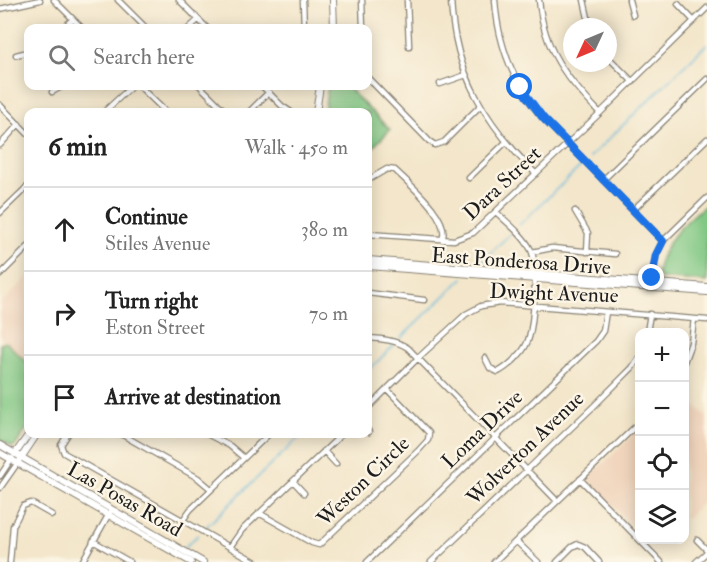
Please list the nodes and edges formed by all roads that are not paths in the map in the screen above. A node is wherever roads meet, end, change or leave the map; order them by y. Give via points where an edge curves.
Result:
1 (40, 0) edge
2 (54, 0) edge
3 (118, 0) edge
4 (179, 0) edge
5 (303, 0) edge
6 (333, 0) edge
7 (362, 0) edge
8 (407, 0) edge
9 (451, 0) edge
10 (495, 0) edge
11 (539, 0) edge
12 (584, 0) edge
13 (629, 0) edge
14 (678, 4) dead end
15 (707, 8) edge
16 (0, 9) edge
17 (633, 15) dead end
18 (588, 18) edge
19 (73, 19) junction
20 (198, 20) junction
21 (694, 21) junction
22 (67, 24) edge
23 (78, 24) edge
24 (142, 24) edge
25 (194, 24) edge
26 (202, 24) edge
27 (304, 24) edge
28 (334, 24) edge
29 (363, 24) edge
30 (409, 46) dead end
31 (24, 53) edge
32 (16, 56) dead end
33 (617, 66) edge
34 (466, 75) junction
35 (707, 79) edge
36 (372, 82) edge
37 (633, 82) junction
38 (440, 84) dead end
39 (56, 90) edge
40 (128, 90) edge
41 (143, 90) edge
42 (204, 90) edge
43 (267, 90) edge
44 (319, 90) edge
45 (52, 92) dead end
46 (269, 92) junction
47 (0, 105) edge
48 (480, 106) junction
49 (108, 108) edge
50 (162, 108) edge
51 (222, 108) edge
52 (253, 108) edge
53 (287, 108) edge
54 (317, 108) edge
55 (600, 113) junction
56 (19, 124) junction
57 (24, 130) edge
58 (707, 138) edge
59 (506, 142) junction
60 (568, 144) junction
61 (0, 146) edge
62 (536, 174) junction
63 (372, 178) edge
64 (469, 178) dead end
65 (603, 180) junction
66 (24, 190) edge
67 (707, 198) edge
68 (633, 210) junction
69 (575, 211) dead end
70 (0, 212) edge
71 (496, 212) junction
72 (372, 234) edge
73 (442, 240) junction
74 (663, 241) junction
75 (24, 251) edge
76 (532, 252) junction
77 (587, 252) junction
78 (615, 254) dead end
79 (372, 261) edge
80 (372, 266) edge
81 (0, 275) edge
82 (535, 276) junction
83 (651, 285) junction
84 (707, 287) edge
85 (707, 292) edge
86 (372, 293) edge
87 (424, 300) dead end
88 (533, 306) junction
89 (606, 312) junction
90 (650, 314) junction
91 (694, 319) junction
92 (707, 320) edge
93 (648, 328) edge
94 (372, 339) edge
95 (689, 348) edge
96 (418, 358) junction
97 (485, 358) dead end
98 (635, 362) edge
99 (387, 389) junction
100 (372, 404) edge
101 (635, 426) edge
102 (27, 438) edge
103 (34, 438) edge
104 (65, 438) edge
105 (128, 438) edge
106 (214, 438) edge
107 (265, 438) edge
108 (338, 438) edge
109 (496, 438) junction
110 (0, 446) edge
111 (324, 451) junction
112 (0, 453) edge
113 (16, 458) junction
114 (244, 459) junction
115 (336, 464) dead end
116 (526, 470) junction
117 (0, 476) edge
118 (580, 479) junction
119 (293, 481) junction
120 (0, 488) edge
121 (211, 489) junction
122 (304, 493) dead end
123 (557, 501) junction
124 (110, 513) junction
125 (259, 513) junction
126 (52, 515) dead end
127 (183, 520) junction
128 (697, 540) dead end
129 (93, 541) junction
130 (516, 541) junction
131 (230, 547) junction
132 (707, 551) edge
133 (10, 562) edge
134 (82, 562) edge
135 (130, 562) edge
136 (191, 562) edge
137 (204, 562) edge
138 (256, 562) edge
139 (367, 562) edge
140 (431, 562) edge
141 (494, 562) edge
142 (538, 562) edge
143 (557, 562) edge
144 (599, 562) edge
145 (661, 562) edge
146 (696, 562) edge

1 - 16 street
2 - 19 street
3 - 24 street
4 - 20 street
5 - 27 street
6 - 28 main road
7 - 29 street
8 - 30 street
9 - 34 street via 455,37
10 - 60 street via 501,39 514,76 534,108
11 - 55 street via 543,27 556,60
12 - 18 street
13 - 17 street
14 - 21 street
15 - 21 street, Dara Street
19 - 22 street
19 - 23 street
20 - 25 street
20 - 26 street
21 - 37 street, Dara Street
31 - 32 street
33 - 37 street
34 - 38 street
34 - 48 street
35 - 65 street
36 - 48 street via 429,141 438,145
37 - 55 street, Dara Street
39 - 45 street
40 - 49 street
41 - 50 street
42 - 51 street
43 - 46 street
44 - 54 main road
46 - 52 street
46 - 53 street
47 - 56 street
48 - 59 street
55 - 60 street, Dara Street
56 - 57 street
56 - 61 street
58 - 68 street
59 - 62 street
59 - 64 street
60 - 62 street, Dara Street
60 - 65 street
62 - 71 street, Dara Street
63 - 73 street via 387,169 395,170 438,216
65 - 68 street
66 - 70 street
67 - 74 street
68 - 74 street
69 - 77 street via 588,233
71 - 73 street, Dara Street via 473,233
71 - 76 street
72 - 73 street, Dara Street
74 - 83 street via 656,255
75 - 81 street
76 - 77 street via 552,248
76 - 82 street
77 - 78 street
79 - 82 main road, East Ponderosa Drive
80 - 82 main road, East Ponderosa Drive
82 - 83 main road, East Ponderosa Drive
82 - 88 street
83 - 84 main road, East Ponderosa Drive
83 - 85 main road, East Ponderosa Drive
86 - 87 street
88 - 89 street, Dwight Avenue
88 - 96 street, Dwight Avenue via 493,303 475,308
88 - 97 street via 529,339 523,351 498,372 490,368
89 - 90 street, Dwight Avenue
89 - 109 street, Loma Drive via 603,331 596,341
90 - 91 street, Dwight Avenue
90 - 93 street
91 - 92 street, Dwight Avenue
91 - 95 street
94 - 96 street via 401,344
96 - 99 street, Dwight Avenue
96 - 109 street
98 - 116 street, Wolverton Avenue
99 - 100 street, Dwight Avenue
99 - 125 street, Weston Circle via 429,434 418,451 319,545
101 - 118 street
102 - 113 main road
103 - 113 main road
104 - 127 street via 64,453
105 - 121 street
106 - 114 street
107 - 114 street
108 - 111 street
109 - 116 street
109 - 139 street, Loma Drive
110 - 113 main road, Las Posas Road
111 - 115 street
111 - 119 street
112 - 113 main road, Las Posas Road
113 - 117 street
113 - 120 street
113 - 124 main road, Las Posas Road
114 - 121 street
116 - 123 street
116 - 140 street, Wolverton Avenue
118 - 123 street
118 - 145 street
119 - 122 street
119 - 125 street
121 - 127 street
123 - 130 street
124 - 129 street
124 - 136 main road, Las Posas Road
124 - 137 main road, Las Posas Road
125 - 131 street
126 - 133 street via 31,503 23,506 13,526
127 - 131 street
128 - 132 street
129 - 134 street
129 - 135 street
130 - 141 street
130 - 142 street
131 - 138 street
132 - 146 street
143 - 144 street via 580,544

